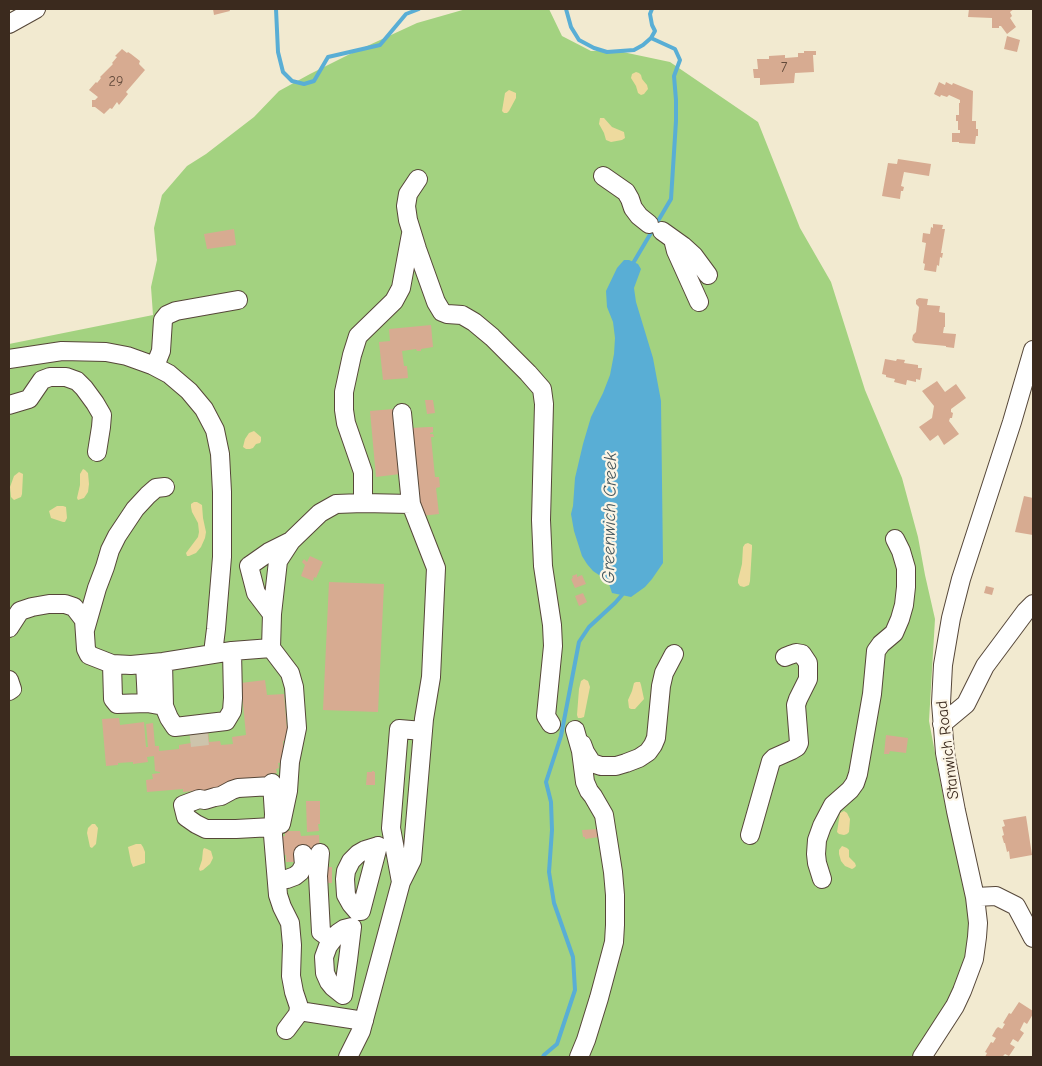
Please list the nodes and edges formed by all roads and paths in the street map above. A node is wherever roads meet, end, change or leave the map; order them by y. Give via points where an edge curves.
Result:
1 (36, 9) edge
2 (9, 24) edge
3 (603, 176) dead end
4 (418, 179) dead end
5 (412, 231) junction
6 (661, 231) junction
7 (708, 276) dead end
8 (238, 300) dead end
9 (699, 302) dead end
10 (1033, 350) edge
11 (9, 360) edge
12 (155, 366) junction
13 (9, 405) edge
14 (402, 413) dead end
15 (97, 452) dead end
16 (164, 487) dead end
17 (363, 503) junction
18 (411, 504) junction
19 (895, 538) dead end
20 (291, 541) junction
21 (222, 557) junction
22 (249, 566) junction
23 (94, 600) junction
24 (1033, 604) edge
25 (74, 606) junction
26 (14, 614) edge
27 (272, 614) junction
28 (9, 628) edge
29 (85, 630) junction
30 (271, 648) junction
31 (232, 650) junction
32 (212, 653) junction
33 (674, 654) dead end
34 (785, 658) dead end
35 (163, 662) junction
36 (112, 664) junction
37 (145, 664) junction
38 (9, 680) edge
39 (9, 691) edge
40 (156, 704) junction
41 (226, 721) junction
42 (551, 724) dead end
43 (942, 724) junction
44 (175, 727) junction
45 (423, 731) junction
46 (208, 736) tunnel mouth
47 (190, 738) tunnel mouth
48 (274, 835) junction
49 (750, 836) dead end
50 (822, 879) dead end
51 (278, 881) junction
52 (401, 882) junction
53 (975, 897) junction
54 (1033, 938) edge
55 (333, 957) dead end
56 (299, 1011) junction
57 (364, 1021) junction
58 (286, 1030) dead end
59 (348, 1057) edge
60 (579, 1057) edge
61 (922, 1057) edge

1 - 2 street
3 - 6 street via 626,192 639,216
4 - 5 street via 408,194 406,206
5 - 17 street via 401,288 394,301 358,336 344,392 346,423 363,472
5 - 42 street via 431,290 442,312 462,315 474,322 542,389 541,520 553,646 546,716
6 - 7 street via 694,256
6 - 9 street via 676,251
8 - 12 street via 167,315 163,320 161,351
10 - 43 street, Stanwich Road via 955,601 943,665
11 - 12 street via 62,351 106,352
12 - 21 street via 189,390 215,430 221,464
13 - 15 street via 28,399 42,380 50,377 77,381 102,415
14 - 18 street
16 - 23 street via 156,488 148,495 117,536
17 - 18 street
17 - 20 street via 336,504 320,513
18 - 45 street via 436,568 431,677
19 - 50 street via 906,568 904,605 894,633 876,652 872,694 855,783 833,805 817,840 817,863
20 - 22 street
20 - 27 street via 278,561
21 - 22 street
21 - 32 street
22 - 27 street via 256,593
23 - 25 street via 88,606
23 - 29 street
24 - 43 street via 985,666 966,704
25 - 26 street via 49,604
25 - 29 street via 84,620
26 - 28 street
27 - 30 street
29 - 36 street via 89,655
30 - 31 street
30 - 48 street via 290,673 297,728 276,840
31 - 32 street
31 - 41 street via 232,711
32 - 35 street
33 - 60 street via 664,673 656,738 648,752 616,766 592,763 575,730 585,782 605,822 613,872 615,915 609,965
34 - 49 street via 790,654 802,654 808,663 808,679 796,705 799,743 770,761
35 - 37 street
35 - 40 street
36 - 37 street
36 - 40 street via 113,699 117,704
37 - 40 street
38 - 39 street via 12,688
40 - 44 street
41 - 44 street
41 - 46 street
43 - 53 street, Stanwich Road via 948,774
44 - 47 street
45 - 52 street via 412,860
45 - 52 street via 399,729 391,828
48 - 48 street via 202,828 186,817 183,805 222,796 238,788 272,784
48 - 51 street
51 - 55 street via 300,872 311,854 318,876 321,932
51 - 56 street via 279,901 290,923 292,976
52 - 57 street
53 - 54 street via 996,896 1016,906
53 - 61 street, Stanwich Road via 978,937 971,969 955,1006
56 - 57 street
56 - 58 street
57 - 59 street

